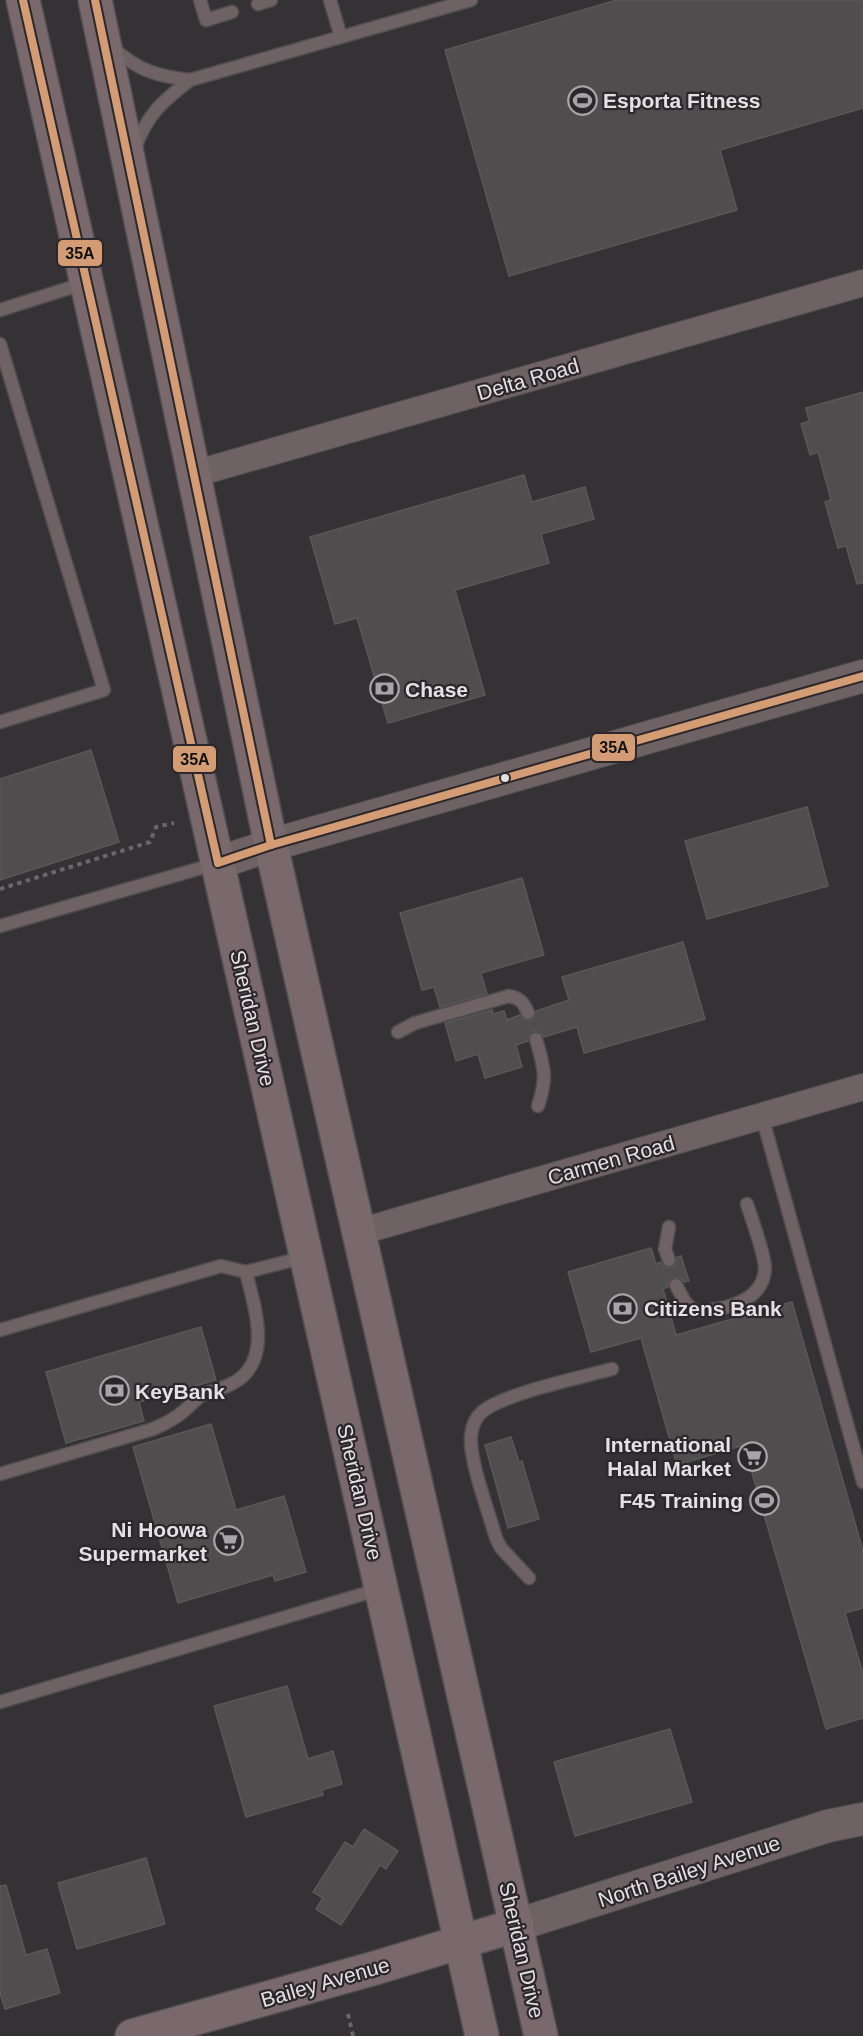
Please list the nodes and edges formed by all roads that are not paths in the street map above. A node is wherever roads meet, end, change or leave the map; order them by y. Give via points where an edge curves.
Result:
1 (23, 0) edge
2 (95, 0) edge
3 (200, 0) edge
4 (271, 0) edge
5 (330, 0) edge
6 (471, 0) edge
7 (258, 4) dead end
8 (232, 12) dead end
9 (341, 37) junction
10 (104, 40) junction
11 (190, 80) junction
12 (130, 166) junction
13 (87, 283) junction
14 (863, 283) edge
15 (0, 310) edge
16 (0, 344) edge
17 (194, 474) junction
18 (863, 676) edge
19 (0, 722) edge
20 (271, 845) junction
21 (218, 863) junction
22 (0, 926) edge
23 (528, 1013) dead end
24 (398, 1032) dead end
25 (536, 1039) dead end
26 (863, 1087) edge
27 (538, 1106) dead end
28 (762, 1116) junction
29 (747, 1204) dead end
30 (669, 1227) dead end
31 (359, 1232) junction
32 (307, 1256) junction
33 (669, 1260) dead end
34 (246, 1272) junction
35 (676, 1285) dead end
36 (0, 1330) edge
37 (612, 1369) dead end
38 (0, 1474) edge
39 (863, 1482) edge
40 (529, 1578) dead end
41 (382, 1588) junction
42 (0, 1702) edge
43 (863, 1819) edge
44 (517, 1926) junction
45 (461, 1943) junction
46 (132, 2036) edge
47 (482, 2036) edge
48 (541, 2036) edge

1 - 13 main road, Sheridan Drive
2 - 10 main road, Sheridan Drive
3 - 8 lane via 206,20
4 - 7 lane
5 - 9 lane
6 - 9 lane
9 - 11 lane
10 - 11 lane via 142,69 159,76
10 - 12 main road, Sheridan Drive
11 - 12 lane via 155,109 145,124
12 - 17 main road, Sheridan Drive
13 - 15 lane
13 - 21 main road, Sheridan Drive
14 - 17 street, Delta Road
16 - 19 lane via 104,690
17 - 20 main road, Sheridan Drive
18 - 20 street
20 - 21 street
20 - 31 main road, Sheridan Drive
21 - 22 lane
21 - 32 main road, Sheridan Drive
23 - 24 lane via 525,1004 509,996 415,1023
25 - 27 lane via 545,1086
26 - 28 street, Carmen Road
28 - 31 street, Carmen Road
28 - 39 lane
29 - 35 lane via 765,1266 763,1282 754,1294 739,1303 694,1311
30 - 33 lane
31 - 44 main road, Sheridan Drive
32 - 34 lane
32 - 41 main road, Sheridan Drive
34 - 36 lane via 221,1266
34 - 38 lane via 258,1345 246,1373 234,1383 199,1397 172,1420 153,1429
37 - 40 lane via 504,1399 481,1412 474,1422 472,1451 496,1538
41 - 42 lane
41 - 45 main road, Sheridan Drive
43 - 44 street, North Bailey Avenue via 828,1826
44 - 45 main road, Bailey Avenue
44 - 48 main road, Sheridan Drive
45 - 46 main road, Bailey Avenue
45 - 47 main road, Sheridan Drive

